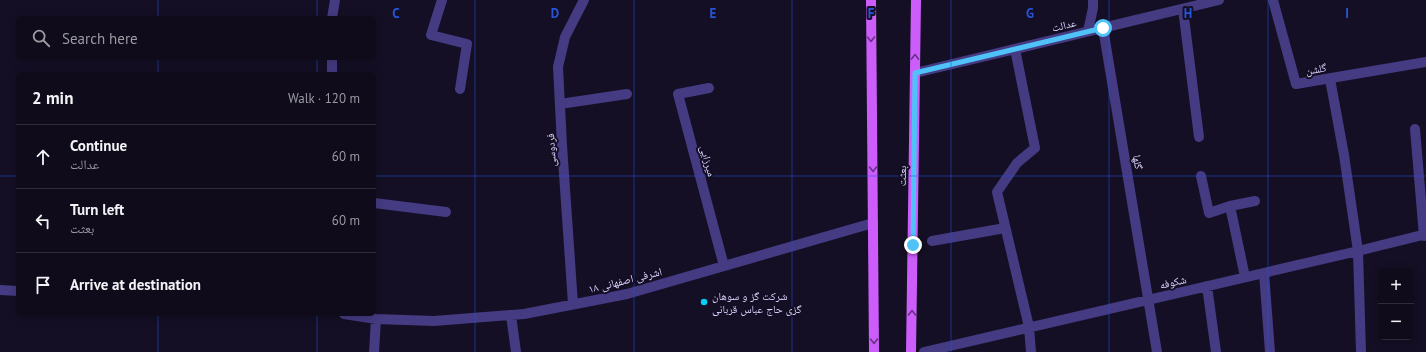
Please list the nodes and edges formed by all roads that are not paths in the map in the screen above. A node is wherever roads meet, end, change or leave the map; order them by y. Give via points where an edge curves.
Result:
1 (335, 0) edge
2 (442, 0) edge
3 (583, 0) edge
4 (871, 0) edge
5 (916, 0) edge
6 (1093, 0) edge
7 (1219, 0) edge
8 (1273, 0) edge
9 (1183, 9) junction
10 (332, 16) edge
11 (1103, 28) junction
12 (1088, 31) junction
13 (1014, 49) junction
14 (332, 60) edge
15 (1426, 62) edge
16 (332, 72) edge
17 (915, 73) junction
18 (1330, 79) junction
19 (709, 88) dead end
20 (460, 89) dead end
21 (627, 94) dead end
22 (560, 104) junction
23 (1415, 130) dead end
24 (1199, 137) dead end
25 (1200, 176) dead end
26 (1255, 200) dead end
27 (376, 203) edge
28 (1230, 206) junction
29 (446, 212) dead end
30 (873, 224) junction
31 (1005, 228) junction
32 (1425, 235) edge
33 (932, 241) dead end
34 (1358, 251) junction
35 (724, 266) junction
36 (1264, 273) junction
37 (1244, 277) junction
38 (1207, 286) junction
39 (0, 290) edge
40 (16, 291) edge
41 (1149, 300) junction
42 (573, 304) junction
43 (511, 315) junction
44 (373, 316) edge
45 (1030, 328) junction
46 (374, 352) edge
47 (516, 352) edge
48 (874, 352) edge
49 (912, 352) edge
50 (924, 352) edge
51 (1031, 352) edge
52 (1157, 352) edge
53 (1216, 352) edge
54 (1270, 352) edge
55 (1361, 352) edge

1 - 10 street
2 - 20 street via 431,35 467,44
3 - 22 street, فردوسی via 565,37 558,67
4 -> 30 main road
17 -> 5 main road, بعثت
6 - 12 street
7 - 9 street, عدالت
8 - 18 street, گلشن via 1296,84
9 - 11 street, عدالت
9 - 24 street
11 - 12 street, عدالت
11 - 41 street, گلها
12 - 13 street, عدالت
13 - 17 street, عدالت
13 - 31 street via 1034,148 1017,163 997,192
14 - 16 street
15 - 18 street, گلشن
49 -> 17 main road, بعثت
18 - 34 street
19 - 35 street, میرزایی via 678,94
21 - 22 street
22 - 42 street, فردوسی
23 - 32 street
25 - 28 street via 1209,213
26 - 28 street
27 - 29 street
28 - 37 street
30 - 35 street, اشرفی اصفهانی ۱۸
30 -> 48 main road
31 - 33 street
31 - 45 street
32 - 34 street, شکوفه
34 - 36 street, شکوفه
34 - 55 street
35 - 42 street, اشرفی اصفهانی ۱۸ via 626,294
36 - 37 street, شکوفه
36 - 54 street
37 - 38 street, شکوفه
38 - 41 street, شکوفه
38 - 53 street
39 - 40 street
41 - 45 street, شکوفه
41 - 52 street, گلها
42 - 43 street, اشرفی اصفهانی ۱۸
43 - 44 street, اشرفی اصفهانی ۱۸ via 434,321
43 - 47 street
44 - 46 street
45 - 50 street, شکوفه
45 - 51 street

